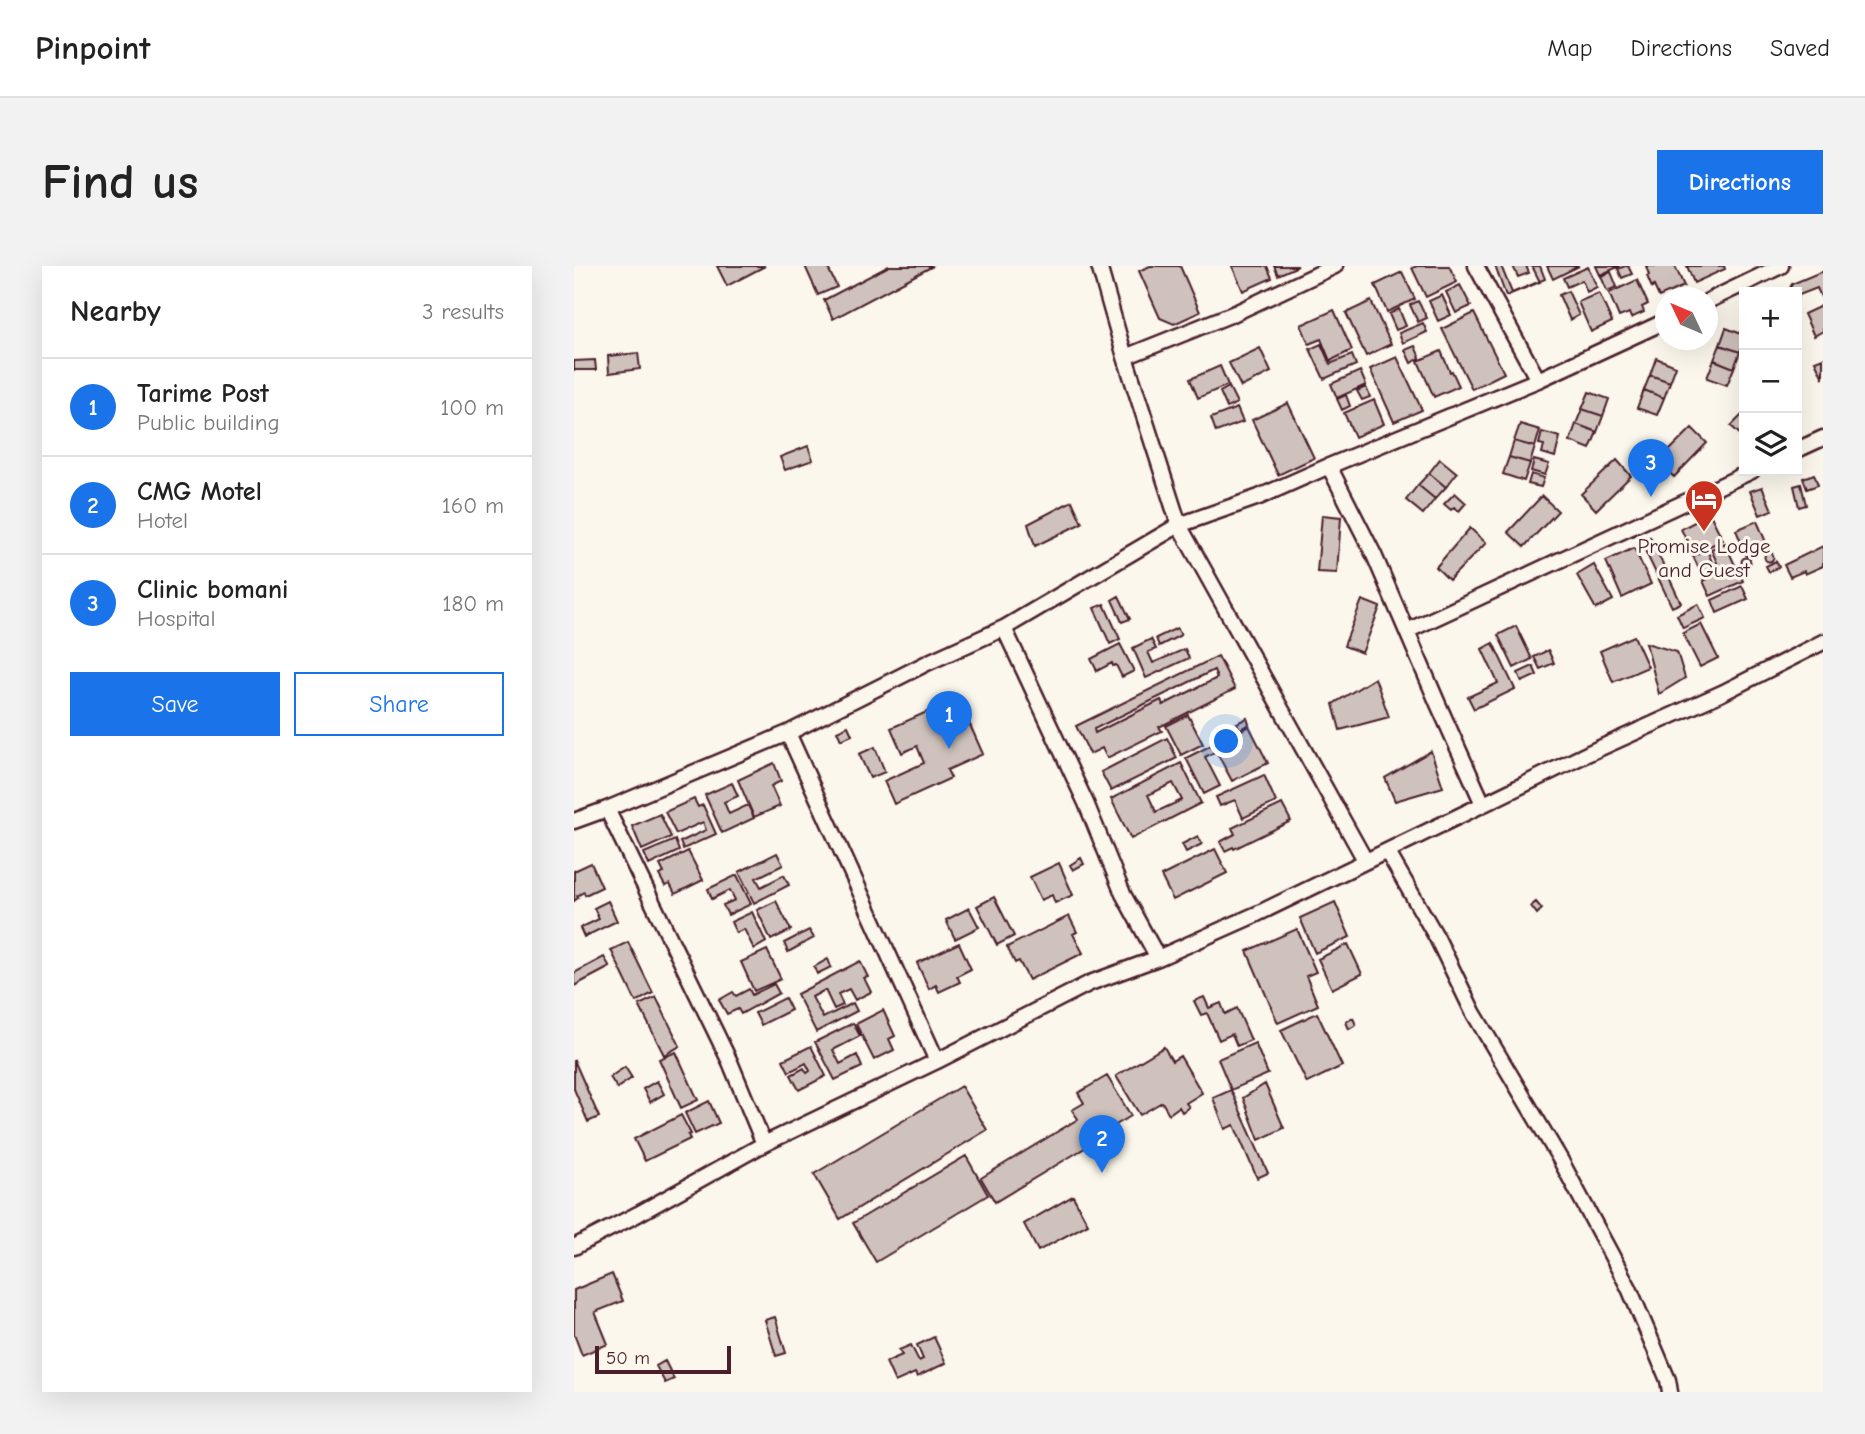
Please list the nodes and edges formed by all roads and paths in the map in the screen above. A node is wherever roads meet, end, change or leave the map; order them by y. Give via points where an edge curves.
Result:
1 (1099, 266) edge
2 (1335, 266) edge
3 (1476, 266) edge
4 (1781, 266) edge
5 (1718, 296) edge
6 (1655, 326) edge
7 (1125, 357) junction
8 (1538, 380) junction
9 (1823, 438) edge
10 (1802, 448) edge
11 (1329, 466) junction
12 (1741, 476) edge
13 (1179, 525) junction
14 (1004, 628) junction
15 (1407, 631) junction
16 (1823, 642) edge
17 (788, 733) junction
18 (1483, 804) junction
19 (607, 809) junction
20 (574, 821) edge
21 (1387, 851) junction
22 (1365, 860) junction
23 (1158, 958) junction
24 (937, 1061) junction
25 (764, 1144) junction
26 (574, 1247) edge
27 (1670, 1392) edge

1 - 7 street
2 - 7 street
3 - 8 street
4 - 5 street
6 - 8 street
7 - 13 street
8 - 11 street
9 - 10 street
11 - 13 street
11 - 15 street
12 - 15 street
13 - 14 street
13 - 22 street
14 - 17 street
14 - 23 street via 1123,894
15 - 18 street
16 - 18 street
17 - 19 street
17 - 24 street
18 - 21 street
19 - 20 street
19 - 25 street via 730,1062
21 - 22 street
21 - 27 street via 1629,1288
22 - 23 street
23 - 24 street via 1090,983
24 - 25 street
25 - 26 street

